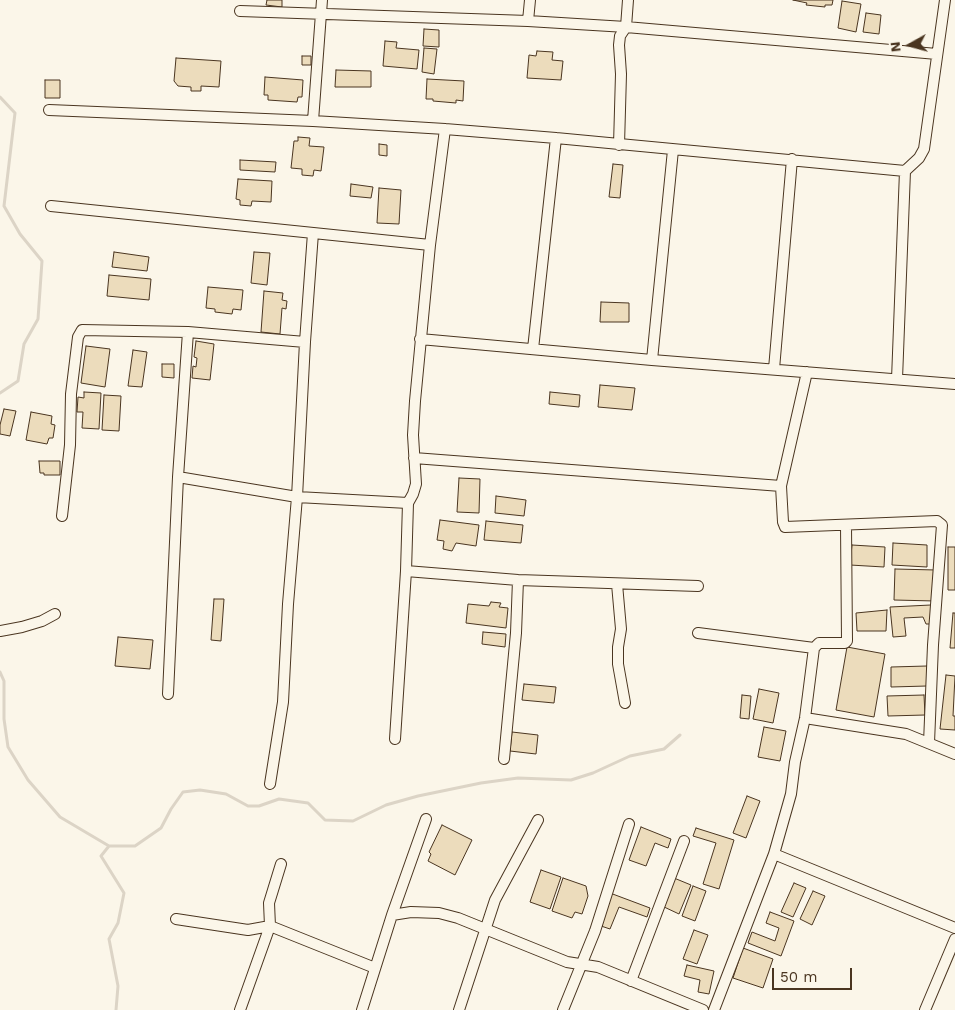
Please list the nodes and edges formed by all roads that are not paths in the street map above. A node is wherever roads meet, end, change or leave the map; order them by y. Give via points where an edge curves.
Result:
1 (322, 0) edge
2 (530, 0) edge
3 (628, 0) edge
4 (944, 0) edge
5 (240, 11) dead end
6 (320, 13) junction
7 (528, 21) junction
8 (626, 27) junction
9 (937, 54) junction
10 (49, 110) dead end
11 (314, 121) junction
12 (445, 129) junction
13 (556, 138) junction
14 (619, 145) junction
15 (673, 150) junction
16 (792, 159) junction
17 (905, 171) junction
18 (51, 206) dead end
19 (313, 233) junction
20 (430, 245) junction
21 (188, 332) junction
22 (420, 339) junction
23 (305, 342) junction
24 (533, 349) junction
25 (652, 360) junction
26 (774, 370) junction
27 (806, 372) junction
28 (897, 379) junction
29 (955, 384) edge
30 (414, 458) junction
31 (178, 477) junction
32 (781, 486) junction
33 (297, 497) junction
34 (408, 503) junction
35 (62, 516) dead end
36 (846, 524) junction
37 (406, 571) junction
38 (518, 580) junction
39 (617, 584) junction
40 (698, 586) dead end
41 (55, 614) dead end
42 (0, 631) edge
43 (698, 633) dead end
44 (814, 648) junction
45 (168, 694) dead end
46 (625, 703) dead end
47 (805, 718) junction
48 (394, 740) dead end
49 (929, 744) junction
50 (955, 754) edge
51 (504, 758) dead end
52 (270, 784) dead end
53 (426, 819) dead end
54 (538, 820) dead end
55 (629, 824) dead end
56 (684, 841) dead end
57 (774, 854) junction
58 (281, 864) dead end
59 (392, 915) junction
60 (176, 919) dead end
61 (270, 926) junction
62 (955, 928) edge
63 (485, 929) junction
64 (955, 939) edge
65 (582, 965) junction
66 (375, 968) junction
67 (631, 981) junction
68 (240, 1010) edge
69 (362, 1010) edge
70 (459, 1010) edge
71 (563, 1010) edge
72 (702, 1010) edge
73 (714, 1010) edge
74 (925, 1010) edge

1 - 6 street
2 - 7 street
3 - 8 street
4 - 9 street
5 - 6 street
6 - 7 street
6 - 11 street
7 - 8 street
8 - 9 street
8 - 14 street via 619,45
9 - 17 street via 924,149
10 - 11 street
11 - 12 street
12 - 13 street
12 - 20 street
13 - 14 street
13 - 24 street
14 - 15 street
15 - 16 street
15 - 25 street
16 - 17 street
16 - 26 street
17 - 28 street
18 - 19 street
19 - 20 street
19 - 23 street
20 - 22 street
21 - 23 street
21 - 31 street
21 - 35 street via 82,330 79,333
22 - 24 street
22 - 30 street
23 - 33 street
24 - 25 street
25 - 26 street
26 - 27 street
27 - 28 street
27 - 32 street
28 - 29 street
30 - 32 street
30 - 34 street via 416,484
31 - 33 street
31 - 45 street
32 - 36 street via 785,527
33 - 34 street
33 - 52 street via 283,702
34 - 37 street
36 - 44 street via 847,641 819,643
36 - 49 street via 937,521 942,524
37 - 38 street
37 - 48 street
38 - 39 street
38 - 51 street
39 - 40 street
39 - 46 street via 621,629 618,664
41 - 42 street via 22,627
43 - 44 street
44 - 47 street
47 - 49 street via 906,734
47 - 57 street via 792,794
49 - 50 street
53 - 59 street
54 - 63 street via 495,900
55 - 65 street
56 - 67 street
57 - 62 street
57 - 73 street
58 - 61 street via 269,903
59 - 63 street via 439,913
59 - 66 street
60 - 61 street via 248,930
61 - 66 street
61 - 68 street
63 - 65 street
63 - 70 street
64 - 74 street
65 - 67 street via 598,966
65 - 71 street
66 - 69 street
67 - 72 street

